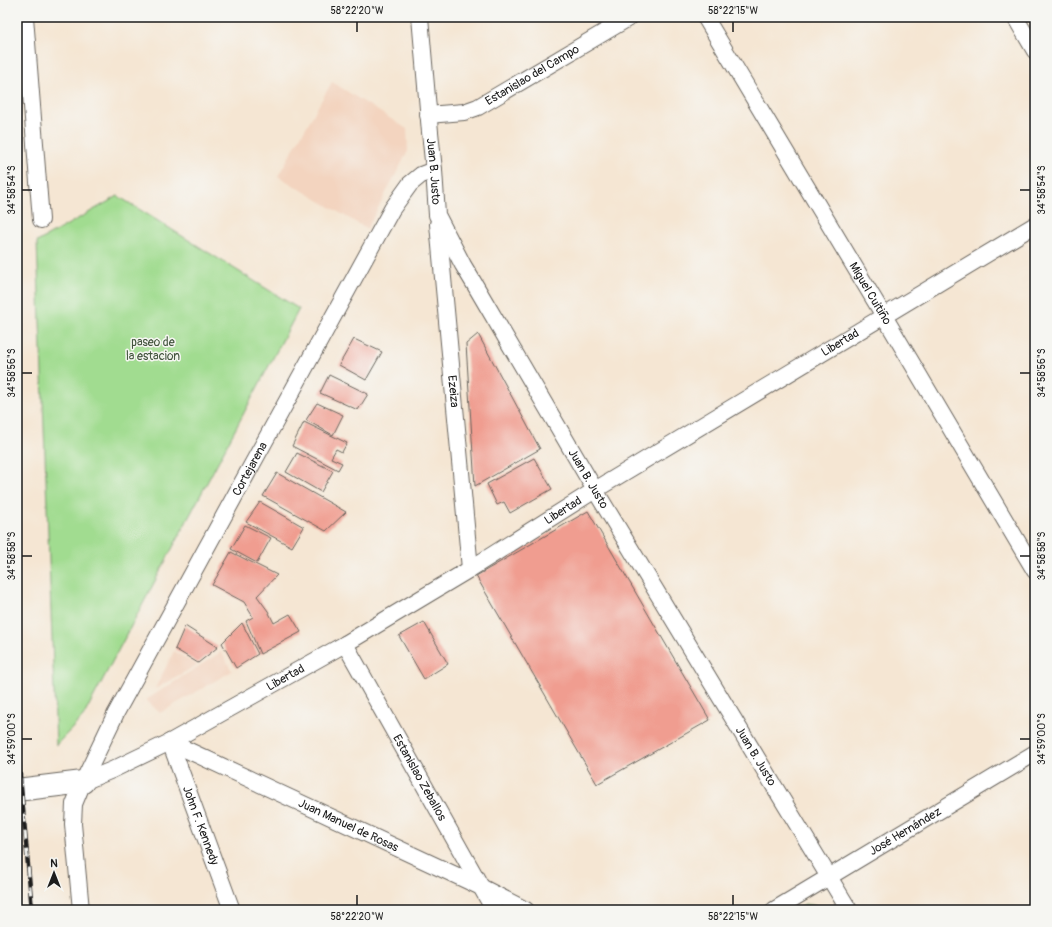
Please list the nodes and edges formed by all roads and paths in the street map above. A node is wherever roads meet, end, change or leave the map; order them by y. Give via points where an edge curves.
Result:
1 (25, 17) edge
2 (420, 17) edge
3 (630, 17) edge
4 (705, 17) edge
5 (1015, 17) edge
6 (1035, 50) edge
7 (428, 115) junction
8 (434, 170) junction
9 (437, 214) junction
10 (41, 220) dead end
11 (1035, 225) edge
12 (884, 316) junction
13 (595, 490) junction
14 (470, 569) junction
15 (1035, 571) edge
16 (345, 644) junction
17 (170, 742) junction
18 (1035, 753) edge
19 (83, 782) junction
20 (17, 790) edge
21 (829, 878) junction
22 (481, 887) junction
23 (81, 910) edge
24 (232, 910) edge
25 (494, 910) edge
26 (526, 910) edge
27 (774, 910) edge
28 (849, 910) edge

1 - 10 street
2 - 7 street, Juan B. Justo
3 - 7 street, Estanislao del Campo via 478,108 464,112
4 - 12 street, Miguel Cuitiño
5 - 6 street
7 - 8 street, Juan B. Justo
8 - 9 street, Juan B. Justo
8 - 19 street, Cortejarena via 410,184 392,209 116,713
9 - 13 street, Juan B. Justo via 463,265
9 - 14 street, Ezeiza
11 - 12 street, Libertad
12 - 13 street, Libertad
12 - 15 street, Miguel Cuitiño
13 - 14 street, Libertad
13 - 21 street, Juan B. Justo
14 - 16 street, Libertad
16 - 17 street, Libertad
16 - 22 street, Estanislao Zeballos
17 - 19 street, Libertad
17 - 22 street, Juan Manuel de Rosas
17 - 24 street, John F. Kennedy
18 - 21 street, José Hernández
19 - 20 main road
19 - 23 street, Cortejarena via 74,804 73,824
21 - 27 street, José Hernández
21 - 28 street, Juan B. Justo
22 - 25 street, Estanislao Zeballos
22 - 26 street, Juan Manuel de Rosas

